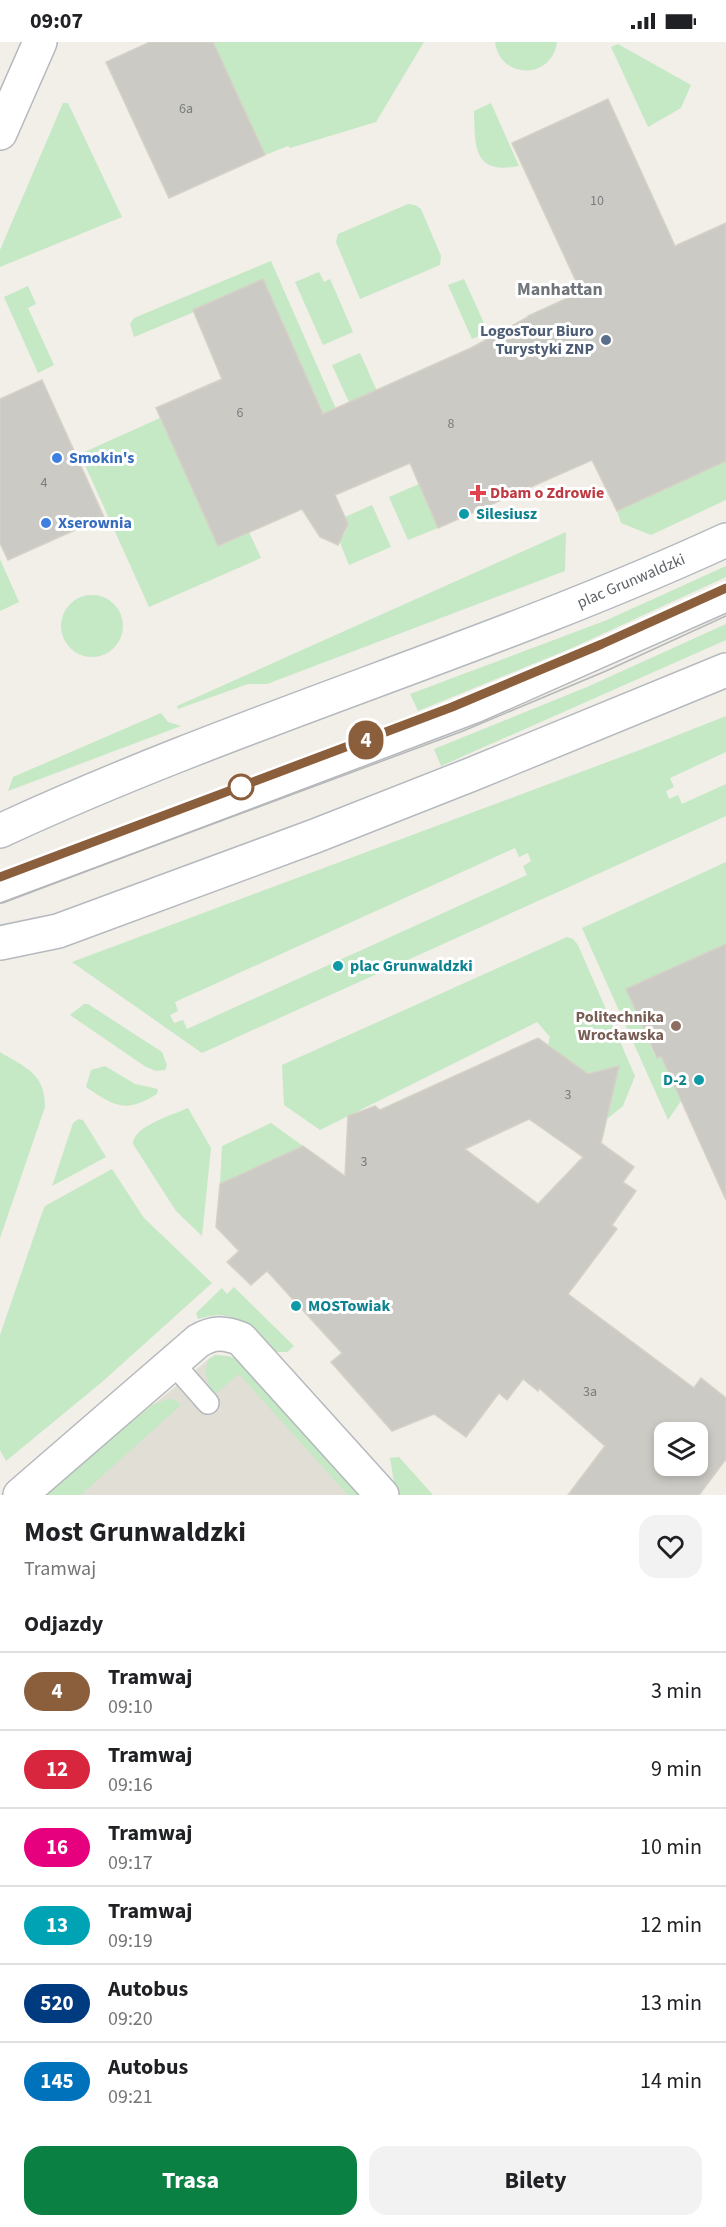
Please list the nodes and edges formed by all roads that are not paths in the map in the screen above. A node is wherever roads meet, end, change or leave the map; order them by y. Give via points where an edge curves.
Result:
1 (40, 42) edge
2 (0, 133) edge
3 (726, 540) edge
4 (726, 601) edge
5 (726, 669) edge
6 (0, 831) edge
7 (0, 892) edge
8 (0, 943) edge
9 (172, 1362) junction
10 (208, 1402) dead end
11 (20, 1495) edge
12 (382, 1495) edge

1 - 2 main road
3 - 6 main road, plac Grunwaldzki via 561,610 132,772
4 - 7 lane via 478,711
5 - 8 main road via 315,836 58,931
9 - 10 lane
9 - 11 main road
9 - 12 main road via 211,1334 241,1339

